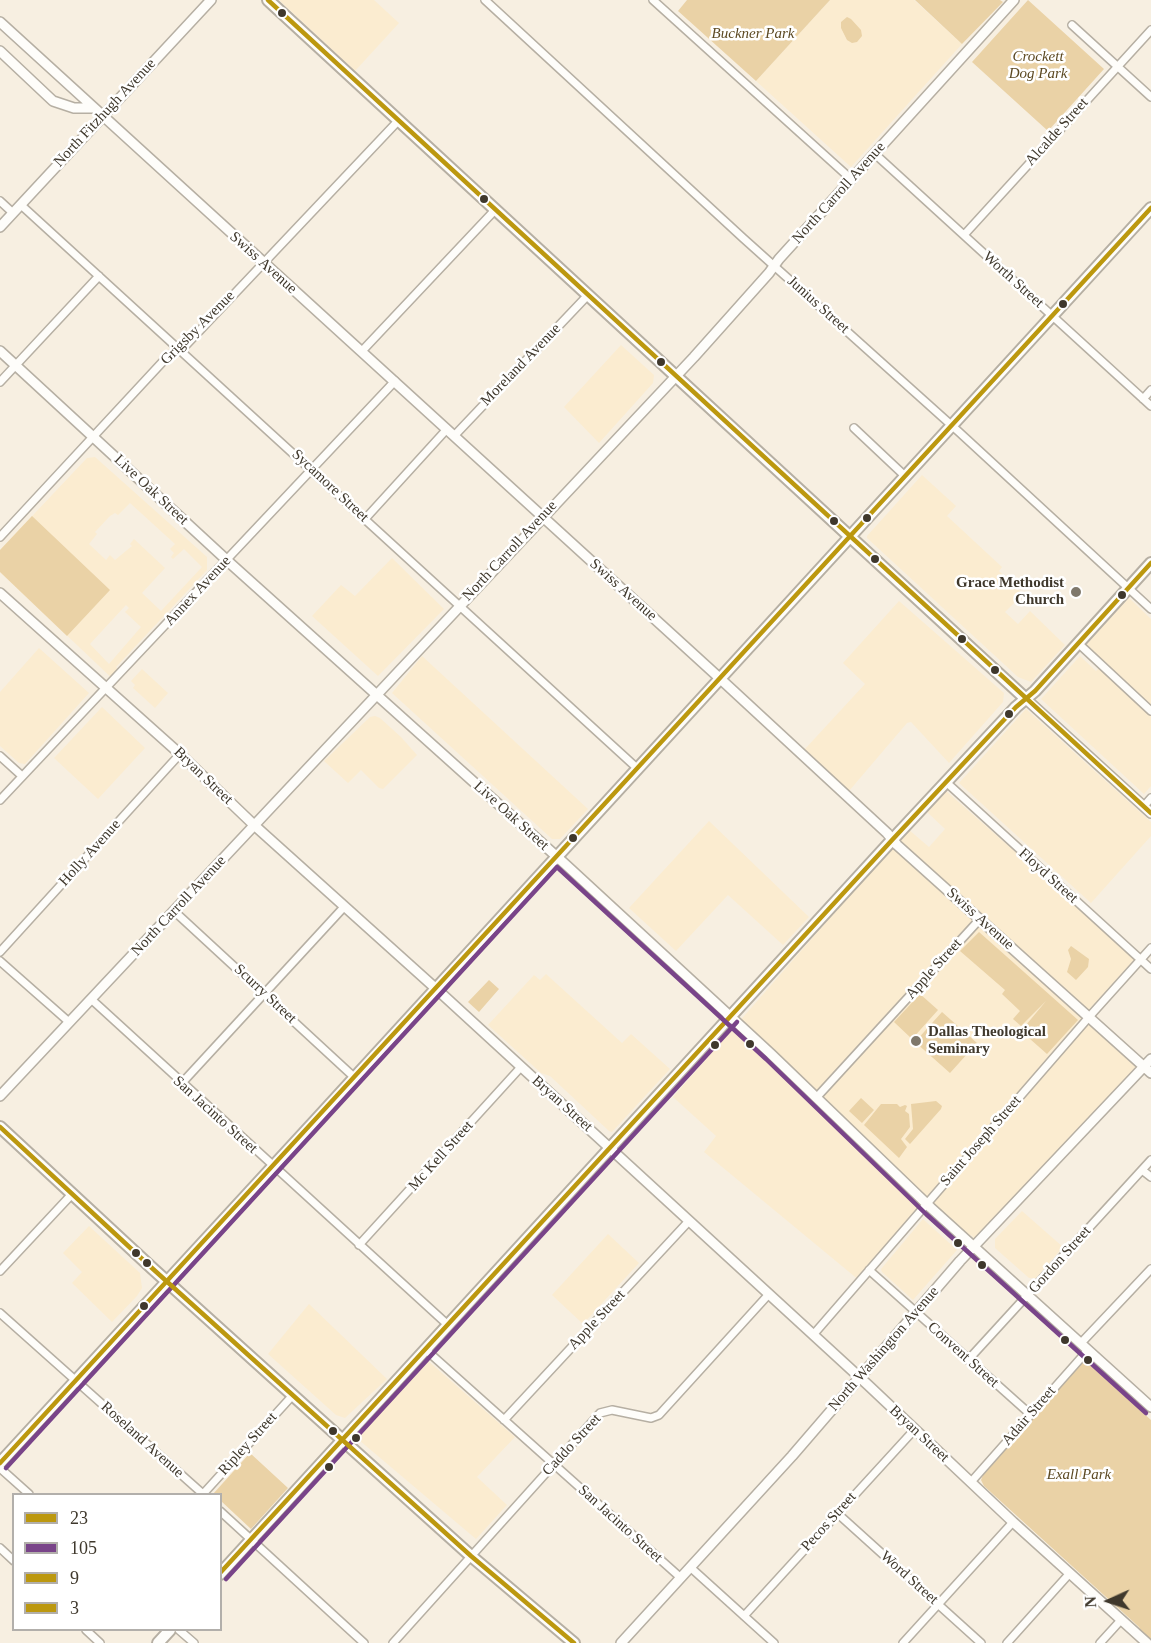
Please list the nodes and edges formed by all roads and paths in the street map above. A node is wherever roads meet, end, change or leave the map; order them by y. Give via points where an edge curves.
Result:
1 (211, 0) edge
2 (268, 0) edge
3 (485, 0) edge
4 (653, 0) edge
5 (1011, 1) edge
6 (0, 22) edge
7 (1072, 25) dead end
8 (1151, 30) edge
9 (0, 51) edge
10 (1117, 67) junction
11 (1151, 97) edge
12 (93, 108) junction
13 (104, 117) junction
14 (398, 121) junction
15 (875, 154) junction
16 (851, 179) junction
17 (0, 201) edge
18 (21, 205) junction
19 (1151, 208) edge
20 (495, 210) junction
21 (13, 213) junction
22 (0, 227) edge
23 (964, 235) junction
24 (263, 263) junction
25 (774, 266) junction
26 (99, 276) junction
27 (588, 295) junction
28 (1052, 316) junction
29 (178, 350) junction
30 (0, 351) edge
31 (362, 351) junction
32 (16, 365) junction
33 (675, 376) junction
34 (395, 381) junction
35 (0, 382) edge
36 (1151, 390) edge
37 (1143, 399) junction
38 (1151, 406) edge
39 (952, 426) junction
40 (854, 428) dead end
41 (451, 432) junction
42 (93, 437) junction
43 (311, 469) junction
44 (906, 477) junction
45 (542, 516) junction
46 (365, 519) junction
47 (0, 537) edge
48 (850, 537) junction
49 (227, 560) junction
50 (1151, 563) edge
51 (1129, 588) junction
52 (0, 593) edge
53 (459, 606) junction
54 (1151, 609) edge
55 (1079, 644) junction
56 (721, 679) junction
57 (106, 687) junction
58 (377, 694) junction
59 (1026, 699) junction
60 (1151, 711) edge
61 (180, 754) junction
62 (0, 756) edge
63 (638, 769) junction
64 (22, 776) junction
65 (946, 782) junction
66 (1151, 798) edge
67 (0, 800) edge
68 (1147, 809) edge
69 (254, 825) junction
70 (893, 839) junction
71 (557, 856) junction
72 (344, 907) junction
73 (174, 911) junction
74 (980, 919) junction
75 (1151, 948) edge
76 (0, 952) edge
77 (1141, 960) junction
78 (0, 961) edge
79 (1151, 969) edge
80 (436, 989) junction
81 (264, 994) junction
82 (91, 999) junction
83 (731, 1017) junction
84 (1089, 1017) junction
85 (69, 1022) junction
86 (1149, 1066) edge
87 (521, 1067) junction
88 (355, 1078) junction
89 (181, 1084) junction
90 (0, 1096) edge
91 (816, 1098) junction
92 (0, 1127) edge
93 (610, 1148) junction
94 (1151, 1160) edge
95 (273, 1167) junction
96 (1143, 1170) junction
97 (1151, 1177) edge
98 (73, 1193) junction
99 (926, 1203) junction
100 (689, 1221) junction
101 (359, 1245) junction
102 (974, 1245) junction
103 (1151, 1269) edge
104 (869, 1270) junction
105 (0, 1271) edge
106 (166, 1281) junction
107 (769, 1294) junction
108 (1028, 1295) junction
109 (915, 1312) junction
110 (0, 1313) edge
111 (448, 1325) junction
112 (813, 1335) junction
113 (1084, 1346) junction
114 (425, 1349) junction
115 (969, 1360) junction
116 (859, 1377) junction
117 (75, 1381) junction
118 (293, 1395) junction
119 (1151, 1407) edge
120 (1030, 1414) junction
121 (504, 1420) junction
122 (915, 1430) junction
123 (343, 1440) junction
124 (0, 1463) edge
125 (554, 1464) junction
126 (0, 1468) edge
127 (971, 1482) junction
128 (28, 1493) edge
129 (202, 1493) edge
130 (204, 1493) edge
131 (222, 1513) edge
132 (837, 1513) junction
133 (1013, 1522) junction
134 (252, 1541) junction
135 (0, 1548) edge
136 (471, 1556) junction
137 (12, 1559) edge
138 (690, 1568) junction
139 (222, 1572) edge
140 (1070, 1574) junction
141 (681, 1578) junction
142 (938, 1604) junction
143 (744, 1616) junction
144 (1121, 1620) junction
145 (88, 1631) edge
146 (168, 1631) edge
147 (181, 1631) edge
148 (1146, 1642) edge
149 (100, 1643) edge
150 (158, 1643) edge
151 (194, 1643) edge
152 (364, 1643) edge
153 (393, 1643) edge
154 (574, 1643) edge
155 (621, 1643) edge
156 (774, 1643) edge
157 (903, 1643) edge
158 (981, 1643) edge
159 (1007, 1643) edge
160 (1100, 1643) edge

1 - 13 street, North Fitzhugh Avenue
2 - 14 main road
3 - 25 street, Junius Street
4 - 16 street
5 - 15 street, North Carroll Avenue
6 - 12 street, Swiss Avenue
7 - 10 street
8 - 10 street, Alcalde Street
9 - 12 street via 53,101 74,108
10 - 11 street
10 - 23 street, Alcalde Street
12 - 13 street, Swiss Avenue
13 - 18 street, North Fitzhugh Avenue
13 - 24 street, Swiss Avenue
14 - 20 main road
14 - 24 street, Grigsby Avenue
15 - 16 street, North Carroll Avenue
15 - 23 street, Worth Street
16 - 25 street, North Carroll Avenue
17 - 21 street
18 - 21 street, North Fitzhugh Avenue
18 - 26 street, Sycamore Street
19 - 28 main road
20 - 27 main road
20 - 31 street
21 - 22 street, North Fitzhugh Avenue
23 - 28 street, Worth Street
24 - 29 street, Grigsby Avenue
24 - 31 street, Swiss Avenue
25 - 33 street, North Carroll Avenue
25 - 39 street, Junius Street
26 - 29 street, Sycamore Street
26 - 32 street
27 - 33 main road
27 - 41 street, Moreland Avenue
28 - 37 street, Worth Street
28 - 39 main road
29 - 42 street, Grigsby Avenue
29 - 43 street, Sycamore Street
30 - 32 street, Live Oak Street
31 - 34 street, Swiss Avenue
32 - 35 street
32 - 42 street, Live Oak Street
33 - 45 street, North Carroll Avenue
33 - 48 main road
34 - 41 street, Swiss Avenue
34 - 43 street, Annex Avenue
36 - 37 street
37 - 38 street, Worth Street
39 - 44 main road
39 - 51 street, Junius Street
40 - 44 street
41 - 45 street, Swiss Avenue
41 - 46 street, Moreland Avenue
42 - 47 street, Grigsby Avenue
42 - 49 street, Live Oak Street
43 - 46 street, Sycamore Street
43 - 49 street, Annex Avenue
44 - 48 main road
45 - 53 street, North Carroll Avenue
45 - 56 street, Swiss Avenue
46 - 53 street, Sycamore Street
48 - 56 main road
48 - 59 main road
49 - 57 street, Annex Avenue
49 - 58 street, Live Oak Street
50 - 51 main road
51 - 54 street, Junius Street
51 - 55 main road
52 - 57 street, Bryan Street
53 - 58 street, North Carroll Avenue
53 - 63 street, Sycamore Street
55 - 59 main road
55 - 60 street
56 - 63 main road
56 - 70 street, Swiss Avenue
57 - 61 street, Bryan Street
57 - 64 street, Annex Avenue
58 - 69 street, North Carroll Avenue
58 - 71 street, Live Oak Street
59 - 65 main road
59 - 68 street
61 - 69 street, Bryan Street
61 - 76 street, Holly Avenue
62 - 64 street
63 - 71 main road
64 - 67 street, Annex Avenue
65 - 70 main road
65 - 77 street, Floyd Street
66 - 68 street
69 - 72 street, Bryan Street
69 - 73 street, North Carroll Avenue
70 - 74 street, Swiss Avenue
70 - 83 main road
71 - 80 main road
71 - 83 street, Live Oak Street
72 - 80 street, Bryan Street
72 - 81 street
73 - 81 street, Scurry Street
73 - 82 street, North Carroll Avenue
74 - 84 street, Swiss Avenue
74 - 91 street, Apple Street
75 - 77 street, Saint Joseph Street
77 - 79 street, Floyd Street
77 - 84 street, Saint Joseph Street
78 - 85 street
80 - 87 street, Bryan Street
80 - 88 main road
81 - 88 street, Scurry Street
81 - 89 street
82 - 85 street, North Carroll Avenue
82 - 89 street, San Jacinto Street
83 - 91 street, Live Oak Street
83 - 93 main road
84 - 86 street, Swiss Avenue
84 - 99 street, Saint Joseph Street
85 - 90 street, North Carroll Avenue
86 - 102 street, North Washington Avenue
87 - 93 street, Bryan Street
87 - 101 street, Mc Kell Street
88 - 95 main road
89 - 95 street, San Jacinto Street
91 - 99 street, Live Oak Street
92 - 98 main road
93 - 100 street, Bryan Street
93 - 111 main road
94 - 96 street, Gordon Street
95 - 101 street, San Jacinto Street
95 - 106 main road
96 - 97 street
96 - 108 street, Gordon Street
98 - 105 street
98 - 106 main road
99 - 102 street, Live Oak Street
99 - 104 street, Saint Joseph Street
100 - 107 street, Bryan Street
100 - 121 street, Apple Street
101 - 111 street, San Jacinto Street
102 - 108 street, Live Oak Street
102 - 109 street, North Washington Avenue
103 - 113 street, Adair Street
104 - 109 street, Convent Street
104 - 112 street, Saint Joseph Street
106 - 117 main road
106 - 118 main road
107 - 112 street, Bryan Street
107 - 125 street, Caddo Street via 659,1415 651,1418 606,1410
108 - 113 street, Live Oak Street
108 - 115 street, Gordon Street
109 - 115 street, Convent Street
109 - 116 street, North Washington Avenue
110 - 117 street, Roseland Avenue
111 - 114 main road
112 - 116 street, Bryan Street
113 - 119 street, Live Oak Street
113 - 120 street, Adair Street
114 - 121 street, San Jacinto Street
114 - 123 main road
115 - 120 street, Convent Street
116 - 122 street, Bryan Street
116 - 138 street, North Washington Avenue
117 - 124 main road
117 - 129 street, Roseland Avenue
118 - 123 main road
118 - 130 street, Ripley Street
120 - 127 street, Adair Street
121 - 125 street, San Jacinto Street
122 - 127 street, Bryan Street
122 - 132 street, Pecos Street
123 - 134 main road
123 - 136 main road
125 - 136 street, Caddo Street
125 - 141 street, San Jacinto Street
126 - 128 street
127 - 133 street, Bryan Street
131 - 134 street
132 - 142 street, Word Street
132 - 143 street, Pecos Street
133 - 140 street, Bryan Street
133 - 142 street
134 - 139 main road
134 - 152 street
135 - 137 street
136 - 153 street, Caddo Street
136 - 154 main road
138 - 141 street, North Washington Avenue
138 - 143 street
140 - 144 street, Bryan Street
140 - 159 street
141 - 155 street, North Washington Avenue
142 - 157 street
142 - 158 street, Word Street
143 - 156 street
144 - 148 street, Bryan Street
144 - 160 street
145 - 149 street
146 - 150 main road
147 - 151 street

